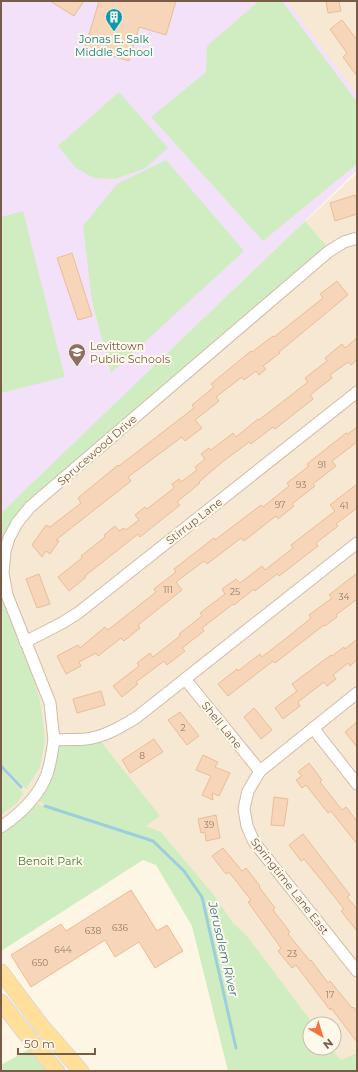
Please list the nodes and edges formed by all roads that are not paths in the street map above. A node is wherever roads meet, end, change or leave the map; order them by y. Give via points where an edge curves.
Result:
1 (357, 238) edge
2 (357, 392) edge
3 (357, 543) edge
4 (25, 642) junction
5 (185, 679) junction
6 (357, 693) edge
7 (313, 728) junction
8 (54, 740) junction
9 (260, 771) junction
10 (357, 784) edge
11 (1, 827) edge
12 (357, 971) edge
13 (1, 972) edge
14 (1, 1002) edge
15 (57, 1071) edge
16 (81, 1071) edge

1 - 4 street, Sprucewood Drive via 344,242 328,252 30,507 9,538 3,572 7,596
2 - 4 street, Stirrup Lane via 78,613
3 - 5 street
4 - 8 street, Sprucewood Drive via 50,703
5 - 8 street via 137,717 117,729 87,739
5 - 9 street, Shell Lane
6 - 7 street
7 - 9 street
7 - 10 street
8 - 11 street, Sprucewood Drive via 47,773 39,790 27,806
9 - 12 street, Springtime Lane East via 248,792 244,809 247,826 254,842
13 - 16 main road via 40,1024
14 - 15 main road

